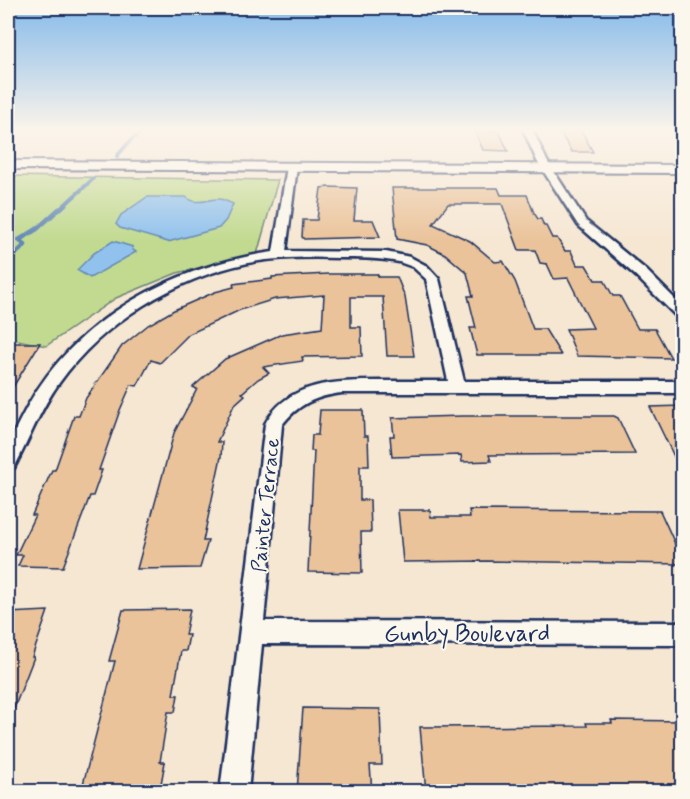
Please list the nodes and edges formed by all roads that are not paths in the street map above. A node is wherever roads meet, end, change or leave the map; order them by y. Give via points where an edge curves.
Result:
1 (177, 166) edge
2 (546, 166) edge
3 (292, 167) junction
4 (547, 169) junction
5 (682, 169) edge
6 (279, 255) junction
7 (682, 314) edge
8 (457, 386) junction
9 (682, 387) edge
10 (8, 463) edge
11 (252, 632) junction
12 (682, 634) edge
13 (234, 792) edge

1 - 3 main road
2 - 4 street
3 - 4 main road
3 - 6 street
4 - 5 main road
4 - 7 street via 582,223
6 - 8 street via 386,256 402,258 426,270 432,279
6 - 10 street via 229,265 180,281 132,306 93,335 53,379
8 - 9 street, Painter Terrace
8 - 11 street, Painter Terrace via 328,388 298,398 281,414 274,424
11 - 12 street, Gunby Boulevard
11 - 13 street, Painter Terrace

